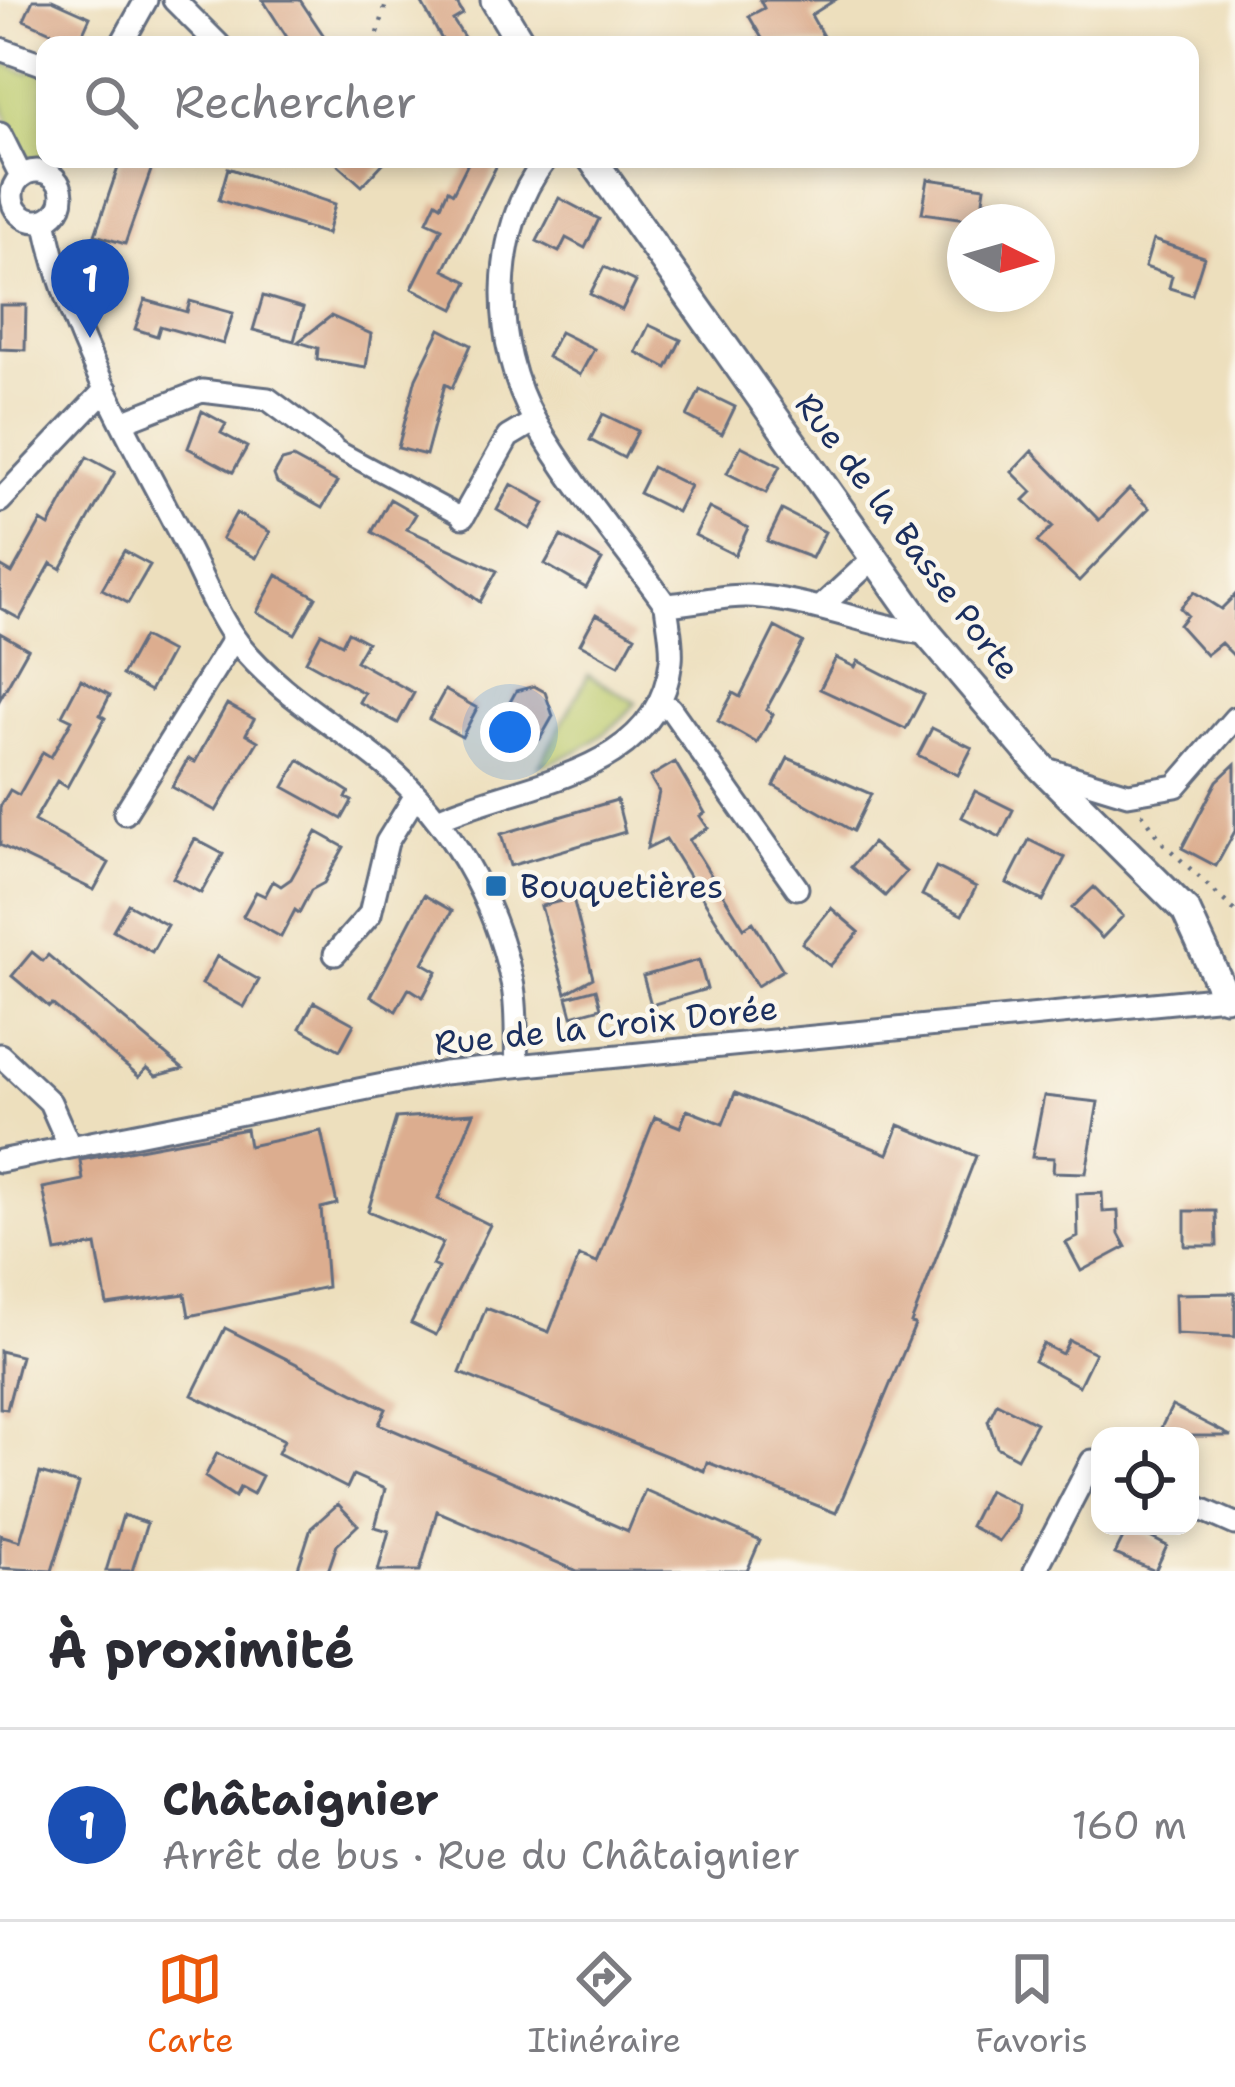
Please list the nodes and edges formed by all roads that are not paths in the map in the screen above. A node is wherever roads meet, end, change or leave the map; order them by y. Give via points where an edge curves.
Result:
1 (146, 0) edge
2 (173, 0) edge
3 (495, 0) edge
4 (126, 36) edge
5 (210, 36) edge
6 (516, 36) edge
7 (0, 49) edge
8 (36, 62) edge
9 (0, 134) edge
10 (57, 168) edge
11 (540, 168) edge
12 (598, 168) edge
13 (21, 176) junction
14 (6, 201) edge
15 (45, 220) junction
16 (106, 388) junction
17 (535, 421) junction
18 (122, 422) junction
19 (332, 446) joint
20 (0, 501) edge
21 (463, 517) joint
22 (874, 558) junction
23 (666, 605) junction
24 (821, 607) junction
25 (928, 634) junction
26 (234, 638) junction
27 (659, 703) junction
28 (1235, 718) edge
29 (1042, 768) junction
30 (416, 795) junction
31 (125, 813) dead end
32 (440, 818) junction
33 (797, 888) dead end
34 (335, 954) dead end
35 (1230, 996) edge
36 (0, 1055) edge
37 (517, 1064) junction
38 (69, 1145) junction
39 (0, 1161) edge
40 (1091, 1464) edge
41 (1199, 1508) edge
42 (1235, 1524) edge
43 (1035, 1571) edge

1 - 4 street
2 - 5 street
3 - 6 street
7 - 8 street
9 - 13 street
10 - 13 street
10 - 15 street via 60,205
11 - 17 street via 523,189 503,261 506,329
12 - 22 street, Rue de la Basse Porte
13 - 14 street
14 - 15 street via 28,220
15 - 16 street via 54,265
16 - 18 street
16 - 20 street
17 - 21 street via 508,437
17 - 23 street
18 - 19 street via 202,391 268,399
18 - 26 street
19 - 21 street
22 - 24 street
22 - 25 street, Rue de la Basse Porte
23 - 24 street via 755,596
23 - 27 street via 672,660
24 - 25 street via 869,626
25 - 29 street, Rue de la Basse Porte
26 - 30 street via 274,685
26 - 31 street
27 - 32 street via 622,748 591,768
27 - 33 street
28 - 29 street via 1176,786 1128,794
29 - 35 street, Rue de la Basse Porte via 1186,910
30 - 32 street
30 - 34 street via 387,842 370,914
32 - 37 street via 493,921
35 - 37 street, Rue de la Croix Dorée
36 - 38 street via 50,1102
37 - 38 street, Rue de la Croix Dorée
38 - 39 street, Rue de la Croix Dorée
40 - 43 street
41 - 42 street

